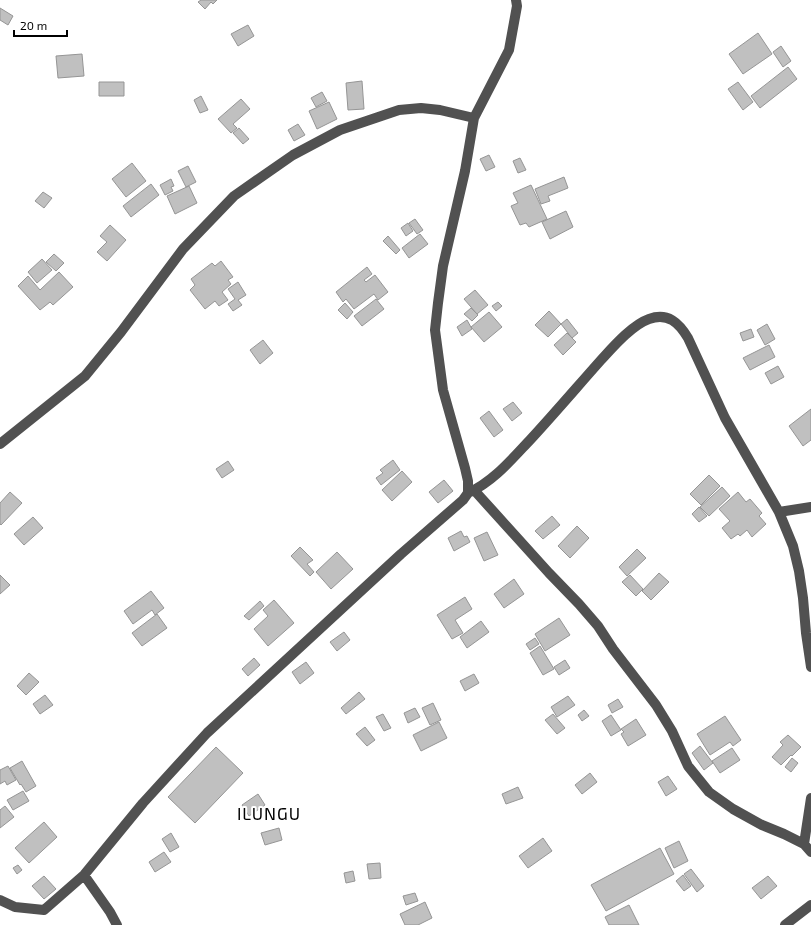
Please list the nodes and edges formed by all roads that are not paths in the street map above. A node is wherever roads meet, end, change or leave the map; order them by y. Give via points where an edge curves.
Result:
1 (516, 0) edge
2 (474, 118) junction
3 (0, 444) edge
4 (471, 492) junction
5 (811, 506) edge
6 (779, 512) junction
7 (811, 667) edge
8 (811, 798) edge
9 (804, 844) junction
10 (811, 852) edge
11 (84, 875) junction
12 (0, 900) edge
13 (811, 905) edge
14 (117, 925) edge
15 (784, 925) edge

1 - 2 street via 509,50
2 - 3 street via 422,108 399,110 340,130 293,155 234,196 183,249 85,376
2 - 4 street via 443,266 435,330 443,390
4 - 6 street via 512,460 613,346 634,327 659,316 674,321 682,328 725,418
4 - 9 street via 598,626 656,705 672,731 688,766 709,792 762,825
4 - 11 street via 207,733
5 - 6 street
6 - 7 street via 793,546 799,571
8 - 9 street
9 - 10 street
11 - 12 street via 44,910 15,907
11 - 14 street
13 - 15 street

